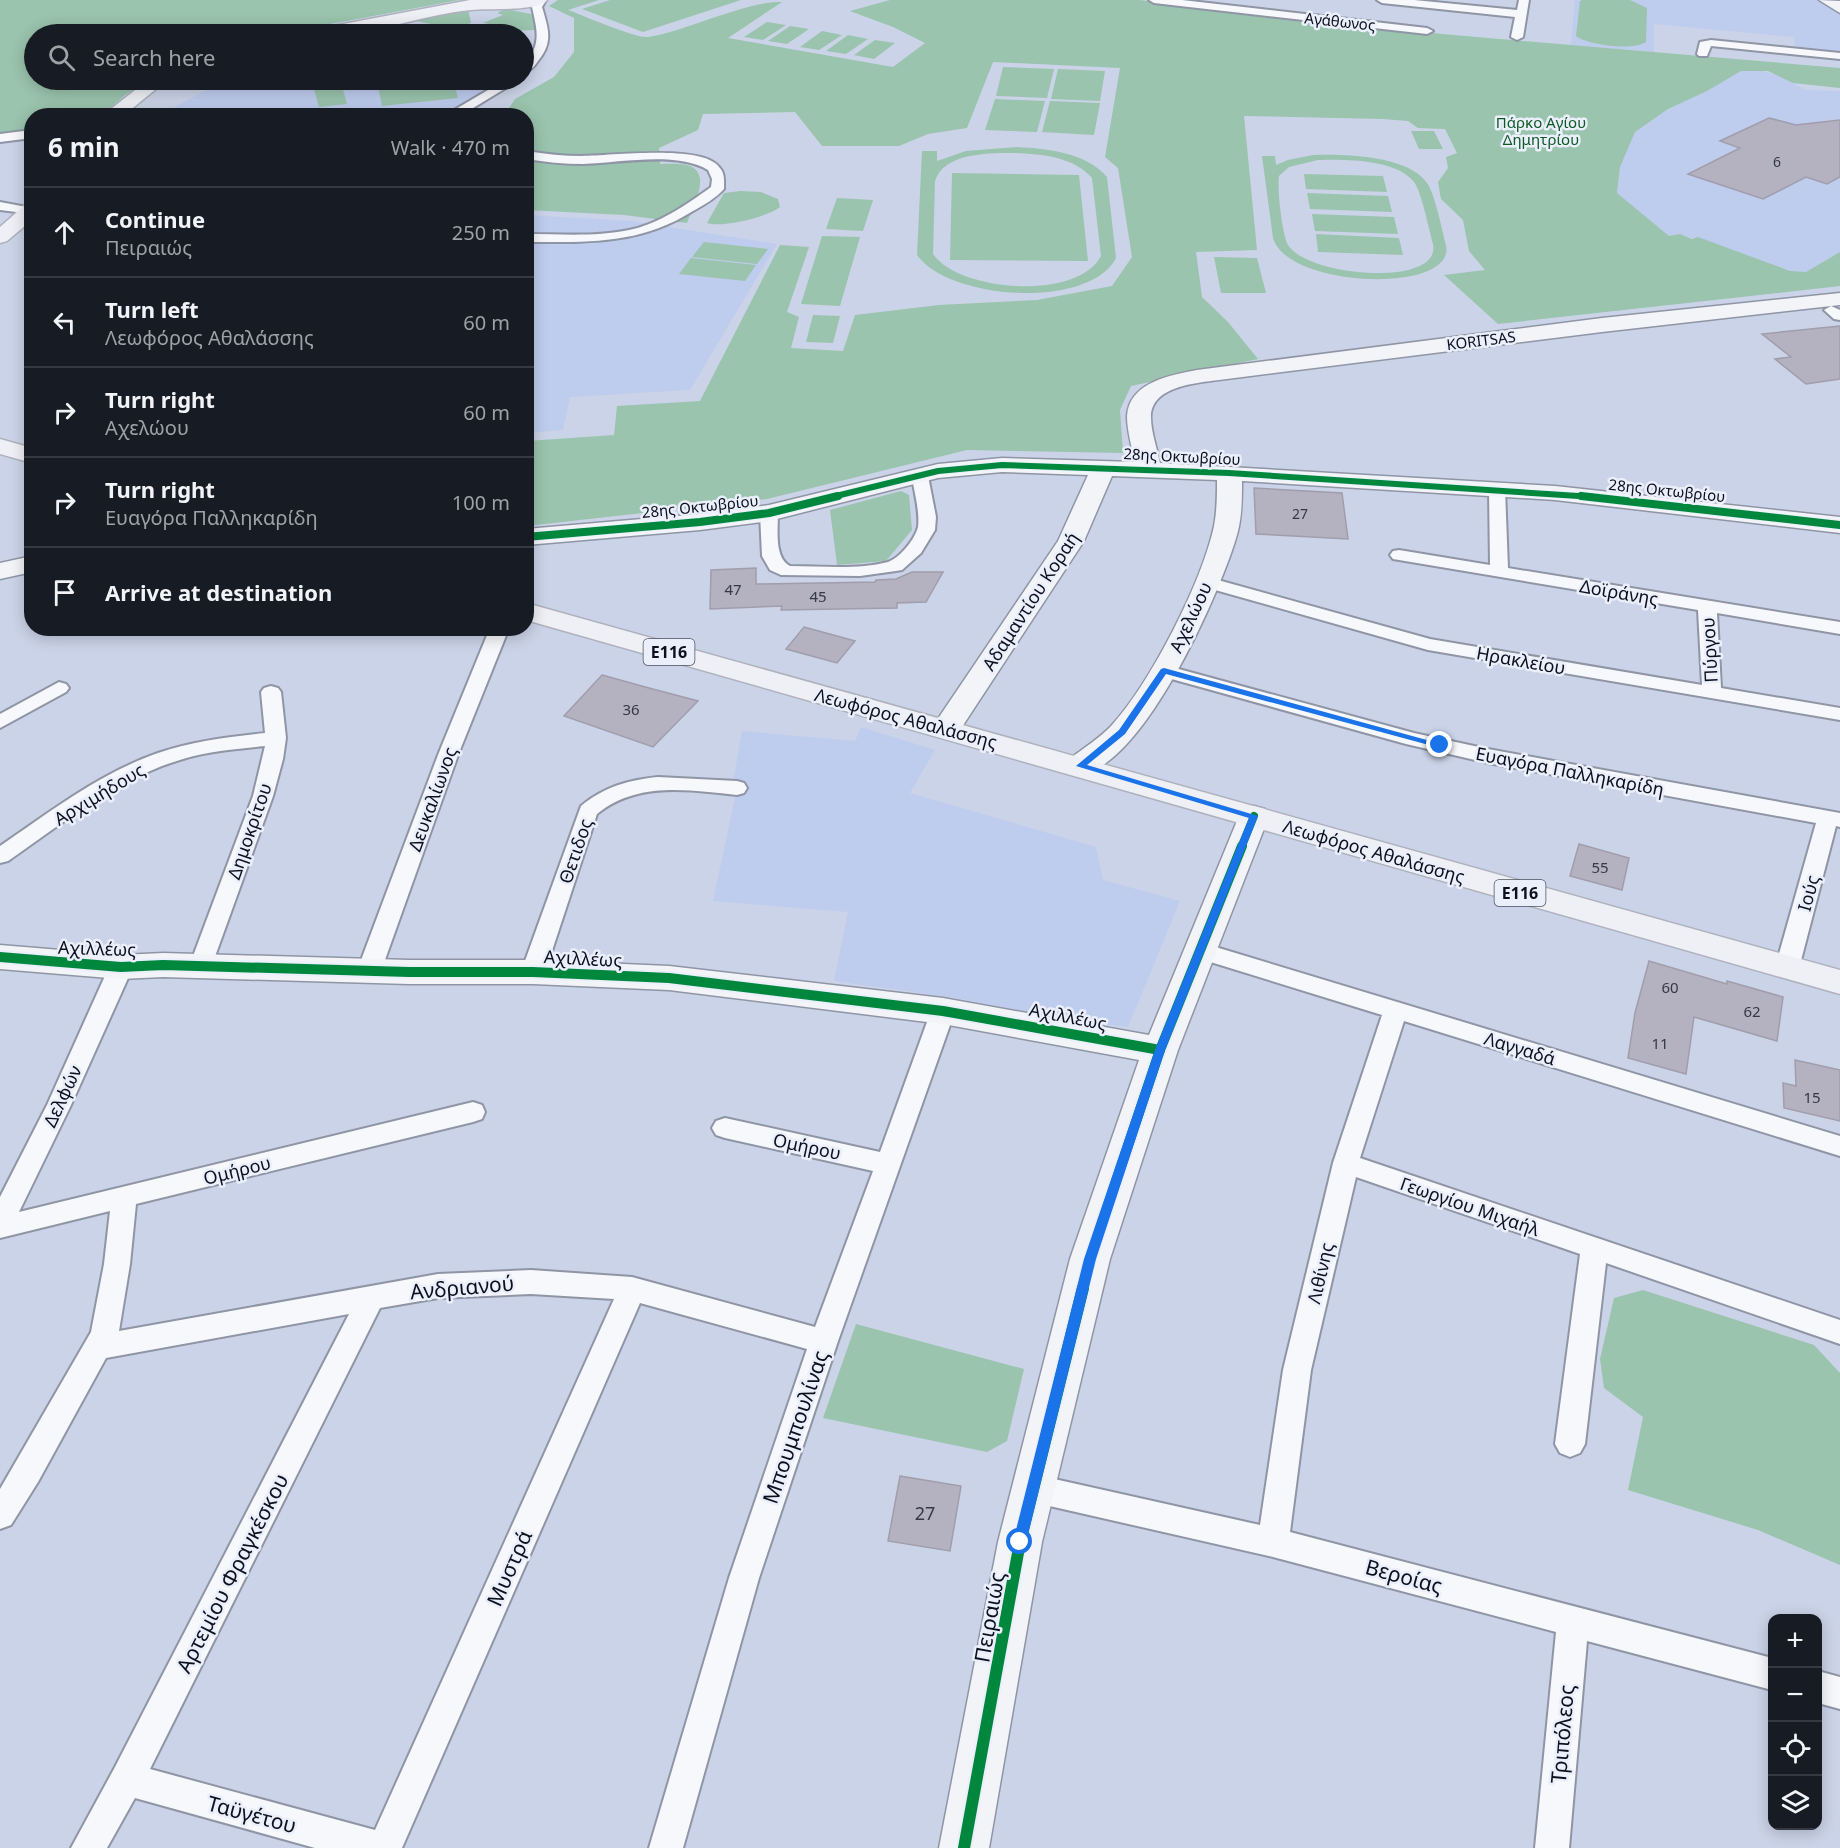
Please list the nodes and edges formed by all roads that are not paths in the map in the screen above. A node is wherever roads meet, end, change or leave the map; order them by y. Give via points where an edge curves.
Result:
1 (467, 0) edge
2 (540, 0) edge
3 (1154, 0) edge
4 (1260, 0) edge
5 (1382, 0) edge
6 (1524, 0) edge
7 (1827, 0) edge
8 (502, 2) edge
9 (1840, 9) edge
10 (1253, 12) junction
11 (1388, 14) edge
12 (1521, 14) junction
13 (541, 19) junction
14 (354, 24) edge
15 (360, 24) edge
16 (1427, 31) dead end
17 (1517, 37) dead end
18 (1703, 54) dead end
19 (1840, 56) edge
20 (534, 58) edge
21 (145, 90) edge
22 (163, 90) edge
23 (500, 90) edge
24 (121, 108) edge
25 (141, 108) edge
26 (476, 108) edge
27 (24, 135) edge
28 (0, 138) edge
29 (534, 156) edge
30 (0, 206) edge
31 (24, 209) edge
32 (24, 219) edge
33 (24, 237) edge
34 (534, 238) edge
35 (4, 246) edge
36 (1838, 309) edge
37 (0, 446) edge
38 (24, 454) edge
39 (1104, 468) junction
40 (1149, 470) junction
41 (1229, 474) junction
42 (920, 476) junction
43 (1497, 489) junction
44 (769, 513) junction
45 (1840, 525) edge
46 (534, 536) edge
47 (1399, 555) dead end
48 (24, 566) edge
49 (0, 571) edge
50 (1499, 572) junction
51 (1207, 582) junction
52 (1707, 607) junction
53 (534, 613) edge
54 (1840, 628) edge
55 (497, 636) edge
56 (1164, 671) junction
57 (59, 688) dead end
58 (271, 692) dead end
59 (1712, 692) junction
60 (1840, 714) edge
61 (0, 722) edge
62 (946, 729) junction
63 (276, 738) junction
64 (1080, 766) junction
65 (737, 788) dead end
66 (1254, 816) junction
67 (1834, 819) edge
68 (4, 848) edge
69 (1199, 950) junction
70 (0, 957) edge
71 (121, 967) junction
72 (201, 967) junction
73 (1787, 968) junction
74 (369, 971) junction
75 (533, 972) junction
76 (1840, 982) edge
77 (943, 1011) junction
78 (1395, 1011) junction
79 (1160, 1050) junction
80 (473, 1112) dead end
81 (725, 1128) dead end
82 (1840, 1146) edge
83 (1346, 1163) junction
84 (889, 1164) junction
85 (124, 1198) junction
86 (0, 1225) edge
87 (1594, 1248) junction
88 (632, 1289) junction
89 (372, 1298) junction
90 (1840, 1332) edge
91 (824, 1341) junction
92 (98, 1347) junction
93 (1570, 1444) dead end
94 (1032, 1488) junction
95 (0, 1515) edge
96 (1273, 1542) junction
97 (1573, 1620) junction
98 (1768, 1673) edge
99 (1822, 1688) edge
100 (1840, 1693) edge
101 (127, 1779) junction
102 (88, 1848) edge
103 (377, 1848) edge
104 (386, 1848) edge
105 (666, 1848) edge
106 (964, 1848) edge
107 (1552, 1848) edge

1 - 14 main road
2 - 8 main road
2 - 13 street via 537,7
3 - 10 street, Αγάθωνος
4 - 10 street
5 - 11 street
6 - 12 street
7 - 9 street
8 - 13 street via 533,12
8 - 15 main road
10 - 11 street, Αγάθωνος
11 - 12 street
11 - 16 street, Αγάθωνος
12 - 17 street
13 - 20 street via 542,48
18 - 19 street via 1704,44 1711,43
21 - 24 main road
22 - 25 main road
23 - 26 street
27 - 28 street
29 - 34 street via 567,160 692,158 711,165 718,179 717,189 705,198 636,232
30 - 31 street
32 - 35 main road
33 - 35 main road
36 - 40 street, KORITSAS via 1205,388 1166,399 1139,415
37 - 38 main road
39 - 40 street, 28ης Οκτωβρίου
39 - 42 street, 28ης Οκτωβρίου via 975,466
39 - 62 street, Αδαμαντίου Κοραή via 1071,541
40 - 41 street, 28ης Οκτωβρίου
41 - 43 street, 28ης Οκτωβρίου
41 - 51 street, Αχελώου via 1226,531
42 - 44 street, 28ης Οκτωβρίου
42 - 44 street, 28ης Οκτωβρίου via 926,530 915,549 896,566 860,571 787,571 776,566 771,556
43 - 45 street, 28ης Οκτωβρίου
43 - 50 street
44 - 46 street, 28ης Οκτωβρίου
47 - 50 street, Δοϊράνης
48 - 49 street
50 - 52 street, Δοϊράνης
51 - 56 street, Αχελώου
51 - 59 street, Ηρακλείου via 1428,644
52 - 54 street, Δοϊράνης
52 - 59 street, Πύργου
53 - 62 main road, Λεωφόρος Αθαλάσσης / E116
55 - 74 street, Δευκαλίωνος via 448,755
56 - 64 street, Αχελώου via 1122,732
56 - 67 street, Ευαγόρα Παλληκαρίδη via 1488,756
57 - 61 street
58 - 63 street, Δημοκρίτου
59 - 60 street, Ηρακλείου
62 - 64 main road, Λεωφόρος Αθαλάσσης / E116
63 - 68 street, Αρχιμήδους via 210,747 140,767
63 - 72 street, Δημοκρίτου via 263,796
64 - 66 main road, Λεωφόρος Αθαλάσσης / E116
65 - 75 street, Θετιδος via 670,783 620,788 600,798 588,811
66 - 69 street, Πειραιώς
66 - 73 main road, Λεωφόρος Αθαλάσσης / E116
67 - 73 street, Ιούς
69 - 78 street, Λαγγαδά
69 - 79 street, Πειραιώς
70 - 71 street, Αχιλλέως
71 - 72 street, Αχιλλέως
71 - 86 street, Δελφών
72 - 74 street, Αχιλλέως
73 - 76 main road, Λεωφόρος Αθαλάσσης / E116
74 - 75 street, Αχιλλέως
75 - 77 street, Αχιλλέως via 678,979
77 - 79 street, Αχιλλέως
77 - 84 street, Μπουμπουλίνας
78 - 82 street, Λαγγαδά
78 - 83 street, Λιθίνης
79 - 94 street, Πειραιώς via 1090,1259
80 - 85 street, Ομήρου
81 - 84 street, Ομήρου
83 - 87 street, Γεωργίου Μιχαήλ
83 - 96 street, Λιθίνης via 1297,1370
84 - 91 street, Μπουμπουλίνας
85 - 86 street, Ομήρου
85 - 92 street via 105,1334
87 - 90 street, Γεωργίου Μιχαήλ
87 - 93 street
88 - 89 street, Ανδριανού via 531,1281 438,1286
88 - 91 street, Ανδριανού
88 - 104 street, Μυστρά
89 - 92 street, Ανδριανού
89 - 101 street, Αρτεμίου Φραγκέσκου
91 - 105 street, Μπουμπουλίνας via 744,1578
92 - 95 street
94 - 96 street, Βεροίας
94 - 106 street, Πειραιώς
96 - 97 street, Βεροίας
97 - 98 street, Βεροίας
97 - 107 street, Τριπόλεος
99 - 100 street
101 - 102 street, Αρτεμίου Φραγκέσκου
101 - 103 street, Ταϋγέτου

